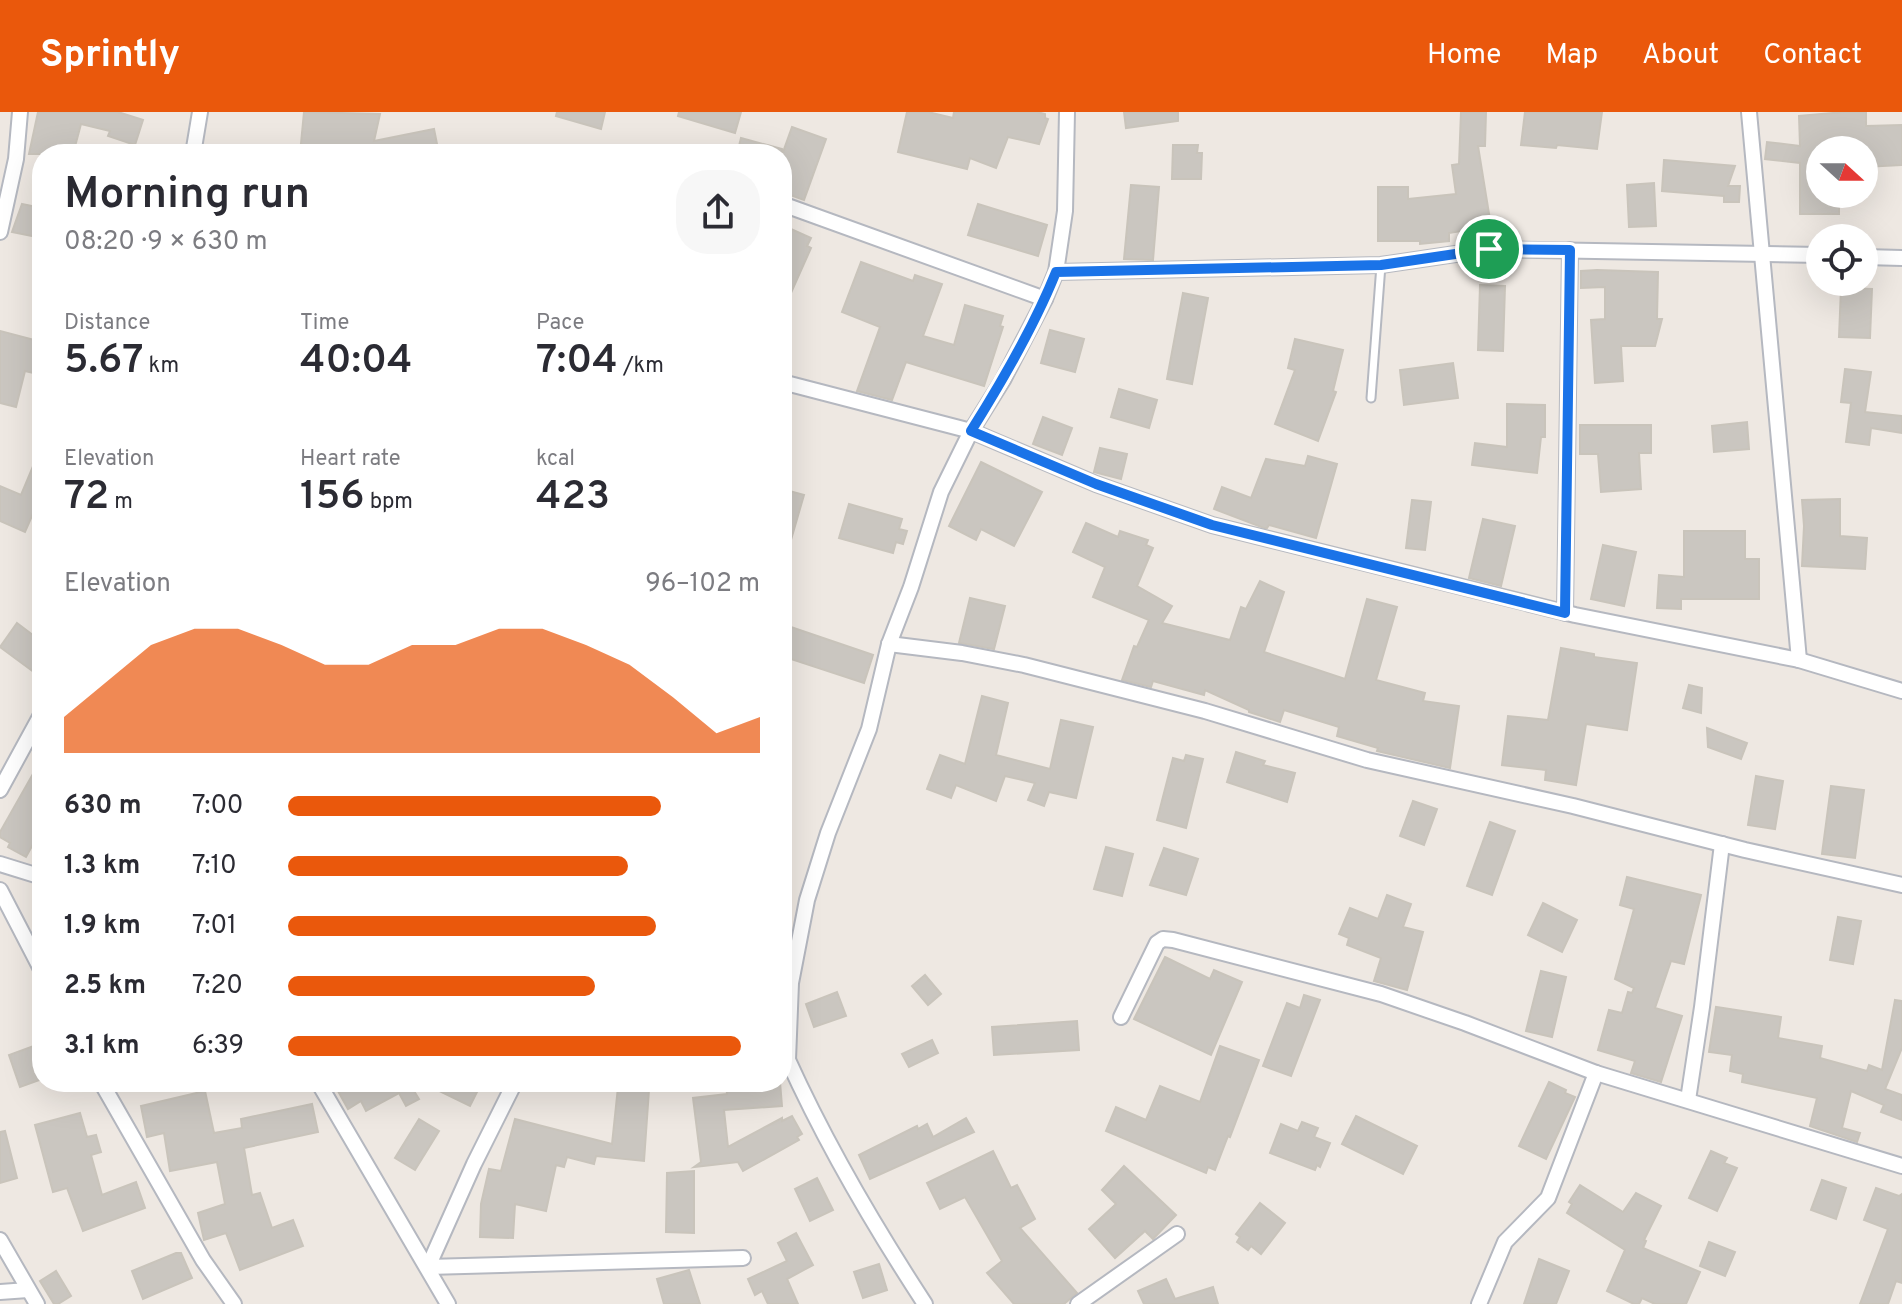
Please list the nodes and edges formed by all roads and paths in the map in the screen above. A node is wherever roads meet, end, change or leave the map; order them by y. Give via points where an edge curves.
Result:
1 (20, 112) edge
2 (200, 112) edge
3 (1749, 112) edge
4 (1064, 113) edge
5 (195, 144) edge
6 (792, 208) edge
7 (0, 232) edge
8 (1570, 250) junction
9 (1763, 253) junction
10 (1806, 255) edge
11 (1878, 257) edge
12 (1902, 258) edge
13 (1381, 265) junction
14 (1056, 272) junction
15 (1045, 299) junction
16 (792, 385) edge
17 (1371, 398) dead end
18 (971, 431) junction
19 (1565, 613) junction
20 (889, 644) junction
21 (1799, 660) junction
22 (1902, 691) edge
23 (32, 731) edge
24 (0, 790) edge
25 (1722, 844) junction
26 (0, 864) edge
27 (32, 874) edge
28 (1902, 885) edge
29 (0, 890) edge
30 (32, 952) edge
31 (792, 978) edge
32 (1121, 1017) dead end
33 (792, 1073) edge
34 (1596, 1073) junction
35 (107, 1092) edge
36 (324, 1092) edge
37 (510, 1092) edge
38 (1688, 1100) junction
39 (1902, 1166) edge
40 (1177, 1234) dead end
41 (0, 1240) edge
42 (743, 1258) dead end
43 (428, 1267) junction
44 (28, 1290) junction
45 (0, 1292) edge
46 (37, 1304) edge
47 (234, 1304) edge
48 (448, 1304) edge
49 (925, 1304) edge
50 (1078, 1304) edge
51 (1479, 1304) edge

1 - 7 street
2 - 5 street
3 - 9 street
4 - 14 street via 1065,211
6 - 15 street
8 - 9 street
8 - 13 street via 1489,249
8 - 19 street
9 - 10 street
9 - 21 street
11 - 12 street
13 - 14 street
13 - 17 lane
14 - 15 street
15 - 18 street
16 - 18 street
18 - 19 street via 1212,525
18 - 20 street via 941,492
19 - 21 street
20 - 25 street via 1039,669 1367,760
20 - 31 street via 869,729 807,900
21 - 22 street
23 - 24 street
25 - 28 street
25 - 38 street
26 - 27 street
29 - 30 street
32 - 34 street via 1157,943 1173,940 1381,994
33 - 49 street
34 - 38 street
34 - 51 street via 1548,1198 1505,1242
35 - 47 street
36 - 43 street
37 - 43 street
38 - 39 street
40 - 50 street
41 - 44 street
42 - 43 street
43 - 48 street
44 - 45 street
44 - 46 street

